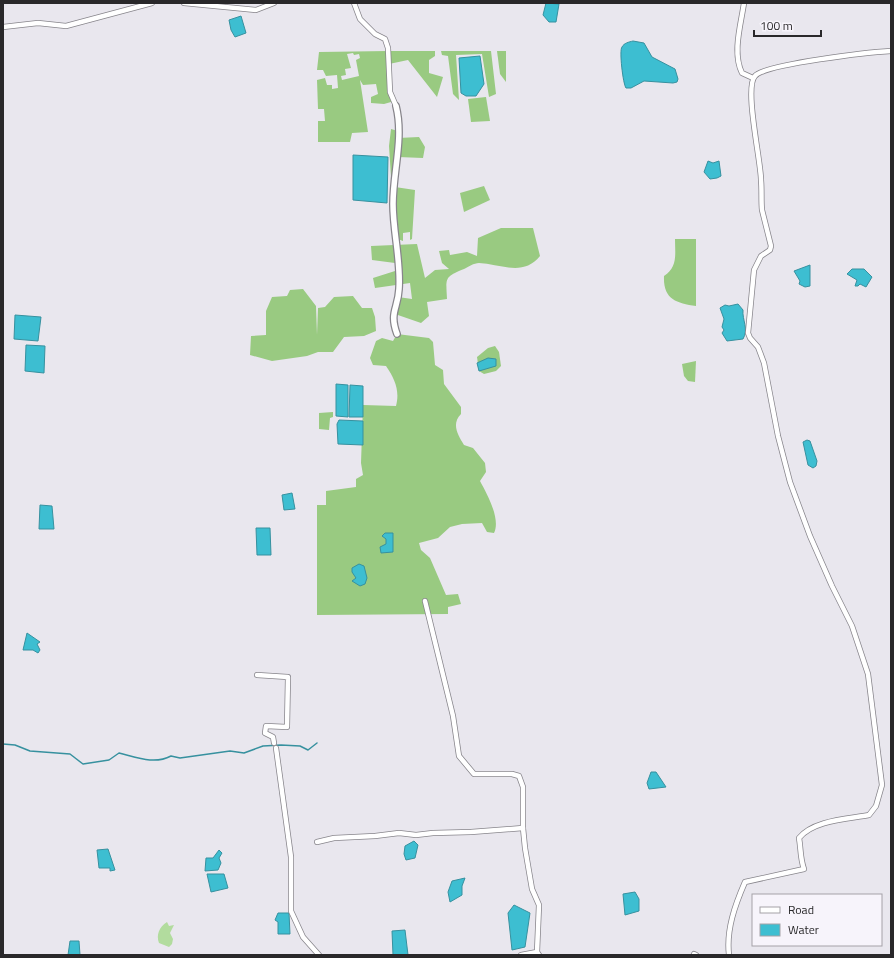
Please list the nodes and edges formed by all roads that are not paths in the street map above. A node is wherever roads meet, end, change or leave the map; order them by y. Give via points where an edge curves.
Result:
1 (152, 3) edge
2 (184, 3) edge
3 (274, 3) edge
4 (354, 3) edge
5 (744, 3) edge
6 (3, 27) edge
7 (891, 51) edge
8 (753, 78) junction
9 (396, 106) joint
10 (397, 334) dead end
11 (426, 601) dead end
12 (257, 675) dead end
13 (523, 828) junction
14 (317, 842) dead end
15 (538, 954) edge
16 (319, 955) edge
17 (521, 955) edge
18 (728, 955) edge

1 - 6 street via 66,26 38,23
2 - 3 street via 256,10
4 - 9 street via 360,19 370,30 384,39 388,48 390,92
5 - 8 street via 737,48 739,69
7 - 8 street via 772,68 756,74
8 - 18 street via 751,113 760,173 762,210 771,246 770,250 761,256 754,270 748,333 758,347 764,363 790,482 810,536 852,626 868,674 882,785 876,806 869,815 823,824 802,833 799,838 800,857 804,869 745,882 731,922
9 - 10 street via 398,150 393,203 399,289 393,316
11 - 13 street via 460,756 474,774 519,776 523,787
12 - 16 street via 288,677 287,727 266,726 265,733 273,737 275,745 291,857 291,911 303,937
13 - 14 street via 416,835 399,833 334,838
13 - 15 street via 532,890 539,905
15 - 17 street

